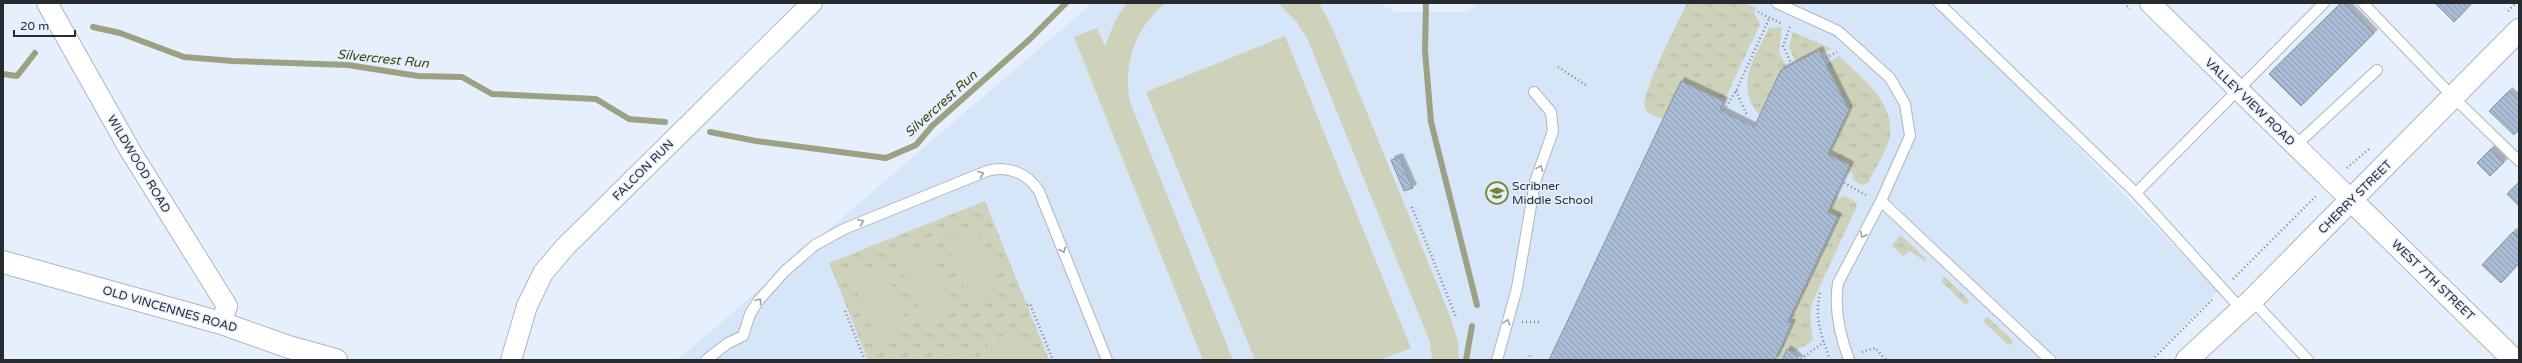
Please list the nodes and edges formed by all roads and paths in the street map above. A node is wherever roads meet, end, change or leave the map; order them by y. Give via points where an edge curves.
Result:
1 (46, 3) edge
2 (812, 3) edge
3 (1777, 3) edge
4 (1939, 3) edge
5 (2150, 3) edge
6 (2324, 3) edge
7 (2363, 3) edge
8 (1758, 12) dead end
9 (1769, 19) junction
10 (1790, 27) junction
11 (1796, 29) dead end
12 (2519, 30) edge
13 (1832, 48) dead end
14 (1838, 51) junction
15 (1844, 56) dead end
16 (1826, 58) dead end
17 (1791, 63) dead end
18 (1558, 67) dead end
19 (2377, 70) dead end
20 (1586, 85) dead end
21 (2237, 89) junction
22 (1736, 91) junction
23 (1534, 92) dead end
24 (2453, 97) junction
25 (1724, 110) dead end
26 (1747, 115) dead end
27 (2295, 146) junction
28 (2519, 161) edge
29 (1844, 184) dead end
30 (1869, 188) dead end
31 (2136, 193) junction
32 (1866, 195) junction
33 (1881, 200) junction
34 (2351, 200) junction
35 (1863, 202) dead end
36 (1412, 207) dead end
37 (3, 262) edge
38 (1821, 290) dead end
39 (2246, 304) junction
40 (1027, 306) dead end
41 (845, 311) dead end
42 (1456, 317) dead end
43 (221, 323) junction
44 (1824, 342) junction
45 (1532, 353) dead end
46 (1801, 359) edge
47 (336, 360) edge
48 (511, 360) edge
49 (706, 360) edge
50 (865, 360) edge
51 (1053, 360) edge
52 (1107, 360) edge
53 (1497, 360) edge
54 (1528, 360) edge
55 (1830, 360) edge
56 (1849, 360) edge
57 (2050, 360) edge
58 (2187, 360) edge
59 (2308, 360) edge
60 (2514, 360) edge

1 - 43 street, WILDWOOD ROAD via 131,152 227,306
2 - 48 street, FALCON RUN via 565,247 543,273 527,306
3 - 33 lane via 1838,31 1890,78 1904,104 1910,136
4 - 31 lane
5 - 21 street, VALLEY VIEW ROAD
6 - 21 lane
7 - 24 lane
8 - 9 path
9 - 10 path
9 - 22 path
10 - 11 path
10 - 17 path via 1783,46
12 - 24 street, CHERRY STREET
13 - 14 path
14 - 15 path
14 - 16 path
18 - 20 path
19 - 27 lane
21 - 27 street, VALLEY VIEW ROAD
21 - 31 lane
22 - 25 path
22 - 26 path
53 -> 23 lane via 1519,281 1535,182 1553,131 1551,112
24 - 28 lane
24 - 34 street, CHERRY STREET
27 - 34 street, VALLEY VIEW ROAD
29 - 32 path
30 - 32 path
31 - 39 lane
32 - 35 path
33 -> 56 lane via 1838,283 1837,312
33 - 57 lane
34 - 39 street, CHERRY STREET
34 - 60 street, WEST 7TH STREET
36 - 42 path
37 - 43 street, OLD VINCENNES ROAD
38 - 44 path via 1817,304 1818,324
39 - 58 street, CHERRY STREET
39 - 59 lane
40 - 51 path via 1030,304
41 - 50 path
43 - 47 street, OLD VINCENNES ROAD via 289,347
44 - 46 path
44 - 55 path
45 - 54 path
49 -> 52 lane via 728,343 743,336 750,314 759,300 815,245 849,227 987,171 1001,169 1025,176 1039,191

